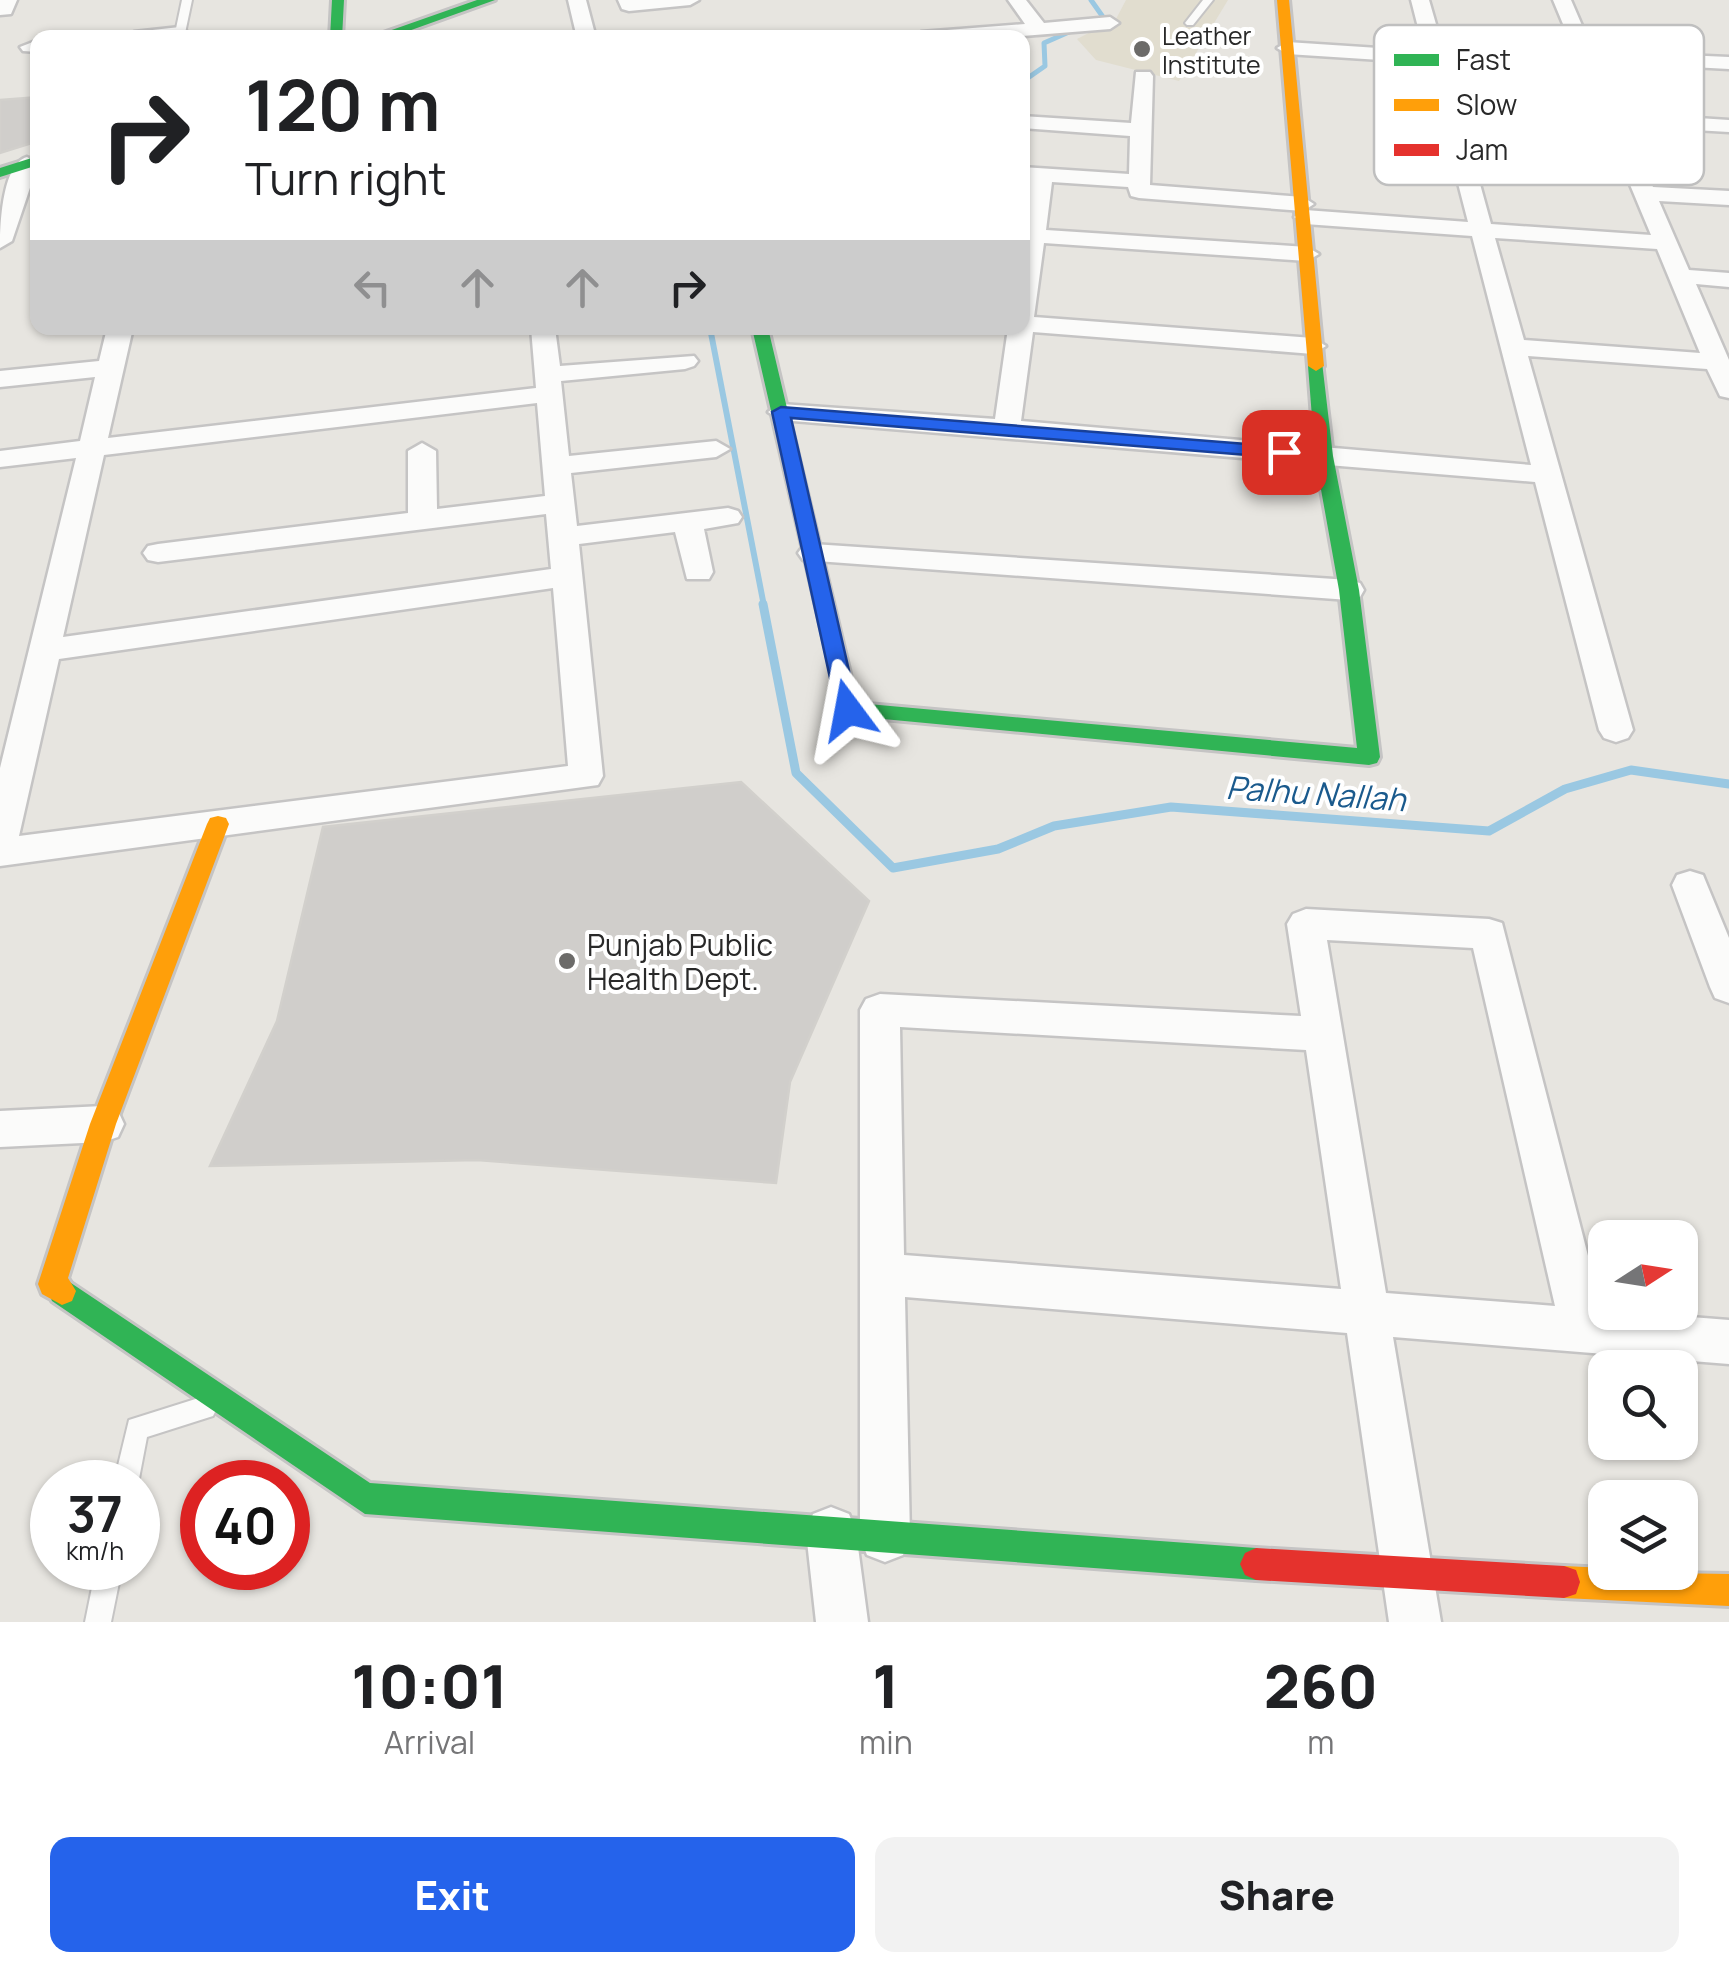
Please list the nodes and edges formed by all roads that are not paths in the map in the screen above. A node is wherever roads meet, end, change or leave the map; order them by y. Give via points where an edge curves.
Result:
1 (187, 0) edge
2 (338, 0) edge
3 (577, 0) edge
4 (627, 0) edge
5 (690, 0) edge
6 (1016, 0) edge
7 (1208, 0) edge
8 (1282, 0) edge
9 (1420, 0) edge
10 (1562, 0) edge
11 (501, 2) edge
12 (1190, 23) dead end
13 (1110, 24) dead end
14 (1426, 25) edge
15 (1573, 25) edge
16 (1038, 28) junction
17 (181, 30) edge
18 (336, 30) edge
19 (403, 30) edge
20 (430, 30) edge
21 (585, 30) edge
22 (1015, 30) edge
23 (1288, 48) junction
24 (1374, 54) edge
25 (1704, 63) edge
26 (1729, 63) edge
27 (1142, 76) dead end
28 (1030, 123) edge
29 (1704, 124) edge
30 (1729, 126) edge
31 (1141, 130) junction
32 (30, 157) edge
33 (30, 159) edge
34 (0, 160) edge
35 (30, 167) edge
36 (0, 173) edge
37 (1032, 174) edge
38 (1140, 182) junction
39 (1468, 185) edge
40 (1641, 185) edge
41 (1644, 193) junction
42 (1729, 198) edge
43 (1304, 210) junction
44 (1030, 215) edge
45 (1480, 230) junction
46 (1030, 236) edge
47 (0, 241) edge
48 (1666, 243) junction
49 (1306, 254) junction
50 (1680, 276) junction
51 (1729, 280) edge
52 (1030, 324) edge
53 (118, 335) edge
54 (544, 335) edge
55 (762, 335) edge
56 (1020, 335) edge
57 (1313, 346) junction
58 (1512, 347) junction
59 (685, 361) dead end
60 (110, 368) junction
61 (1724, 375) edge
62 (0, 379) edge
63 (549, 385) junction
64 (781, 412) junction
65 (1007, 428) junction
66 (92, 447) junction
67 (716, 449) dead end
68 (422, 451) dead end
69 (1324, 456) junction
70 (0, 458) edge
71 (557, 466) junction
72 (1547, 474) junction
73 (561, 503) junction
74 (728, 517) dead end
75 (423, 520) junction
76 (688, 522) junction
77 (564, 538) junction
78 (158, 553) dead end
79 (813, 554) junction
80 (698, 572) dead end
81 (567, 576) junction
82 (1349, 590) junction
83 (45, 650) junction
84 (1616, 730) dead end
85 (218, 824) junction
86 (0, 842) edge
87 (0, 852) edge
88 (1690, 885) dead end
89 (1729, 987) edge
90 (1323, 1034) junction
91 (103, 1124) junction
92 (0, 1129) edge
93 (883, 1274) junction
94 (1367, 1315) junction
95 (1584, 1331) junction
96 (1729, 1342) edge
97 (225, 1402) junction
98 (130, 1460) edge
99 (831, 1532) junction
100 (885, 1536) junction
101 (1408, 1575) junction
102 (105, 1590) edge
103 (1729, 1590) edge
104 (98, 1622) edge
105 (842, 1622) edge
106 (1415, 1622) edge

1 - 17 lane
2 - 18 street
3 - 21 street
4 - 5 street
6 - 16 street
7 - 12 lane
8 - 23 street
9 - 14 street
10 - 15 street
11 - 19 street
11 - 20 street
13 - 16 street
16 - 22 street
23 - 24 street
23 - 43 street
25 - 26 street
27 - 31 street
28 - 31 street
29 - 30 street
31 - 38 street
32 - 34 street
33 - 36 street
35 - 47 street
37 - 38 street
37 - 44 street
38 - 43 street via 1139,192
39 - 45 street
40 - 41 street
41 - 42 street
41 - 48 street
43 - 45 street
43 - 49 street
45 - 48 street
45 - 58 street
46 - 49 street
48 - 50 street
49 - 57 street
50 - 51 street
50 - 61 street
52 - 57 street
53 - 60 street
54 - 63 street
55 - 64 street
56 - 65 street
57 - 69 street
58 - 61 street
58 - 72 street
59 - 63 street
60 - 62 street
60 - 66 street
63 - 66 street
63 - 71 street
64 - 65 street
64 - 79 street
65 - 69 street
66 - 70 street
66 - 83 street
67 - 71 street
68 - 75 street
69 - 72 street
69 - 82 street
71 - 73 street
72 - 84 street
73 - 75 street
73 - 77 street
74 - 76 street
75 - 78 street
76 - 77 street
76 - 80 street
77 - 81 street
79 - 82 street
79 - 82 street via 848,710 1369,757
81 - 83 street
81 - 85 street via 586,776
83 - 86 street
85 - 87 street
85 - 91 street
88 - 89 street
90 - 93 street via 880,1010
90 - 94 street
90 - 95 street via 1306,924 1489,934
91 - 92 street
91 - 97 street via 52,1284
93 - 94 street
93 - 100 street
94 - 95 street
94 - 101 street
95 - 96 street
97 - 98 lane via 137,1428
97 - 99 street via 365,1498
99 - 100 street
99 - 105 street
100 - 101 street
101 - 103 street
101 - 106 street
102 - 104 lane

